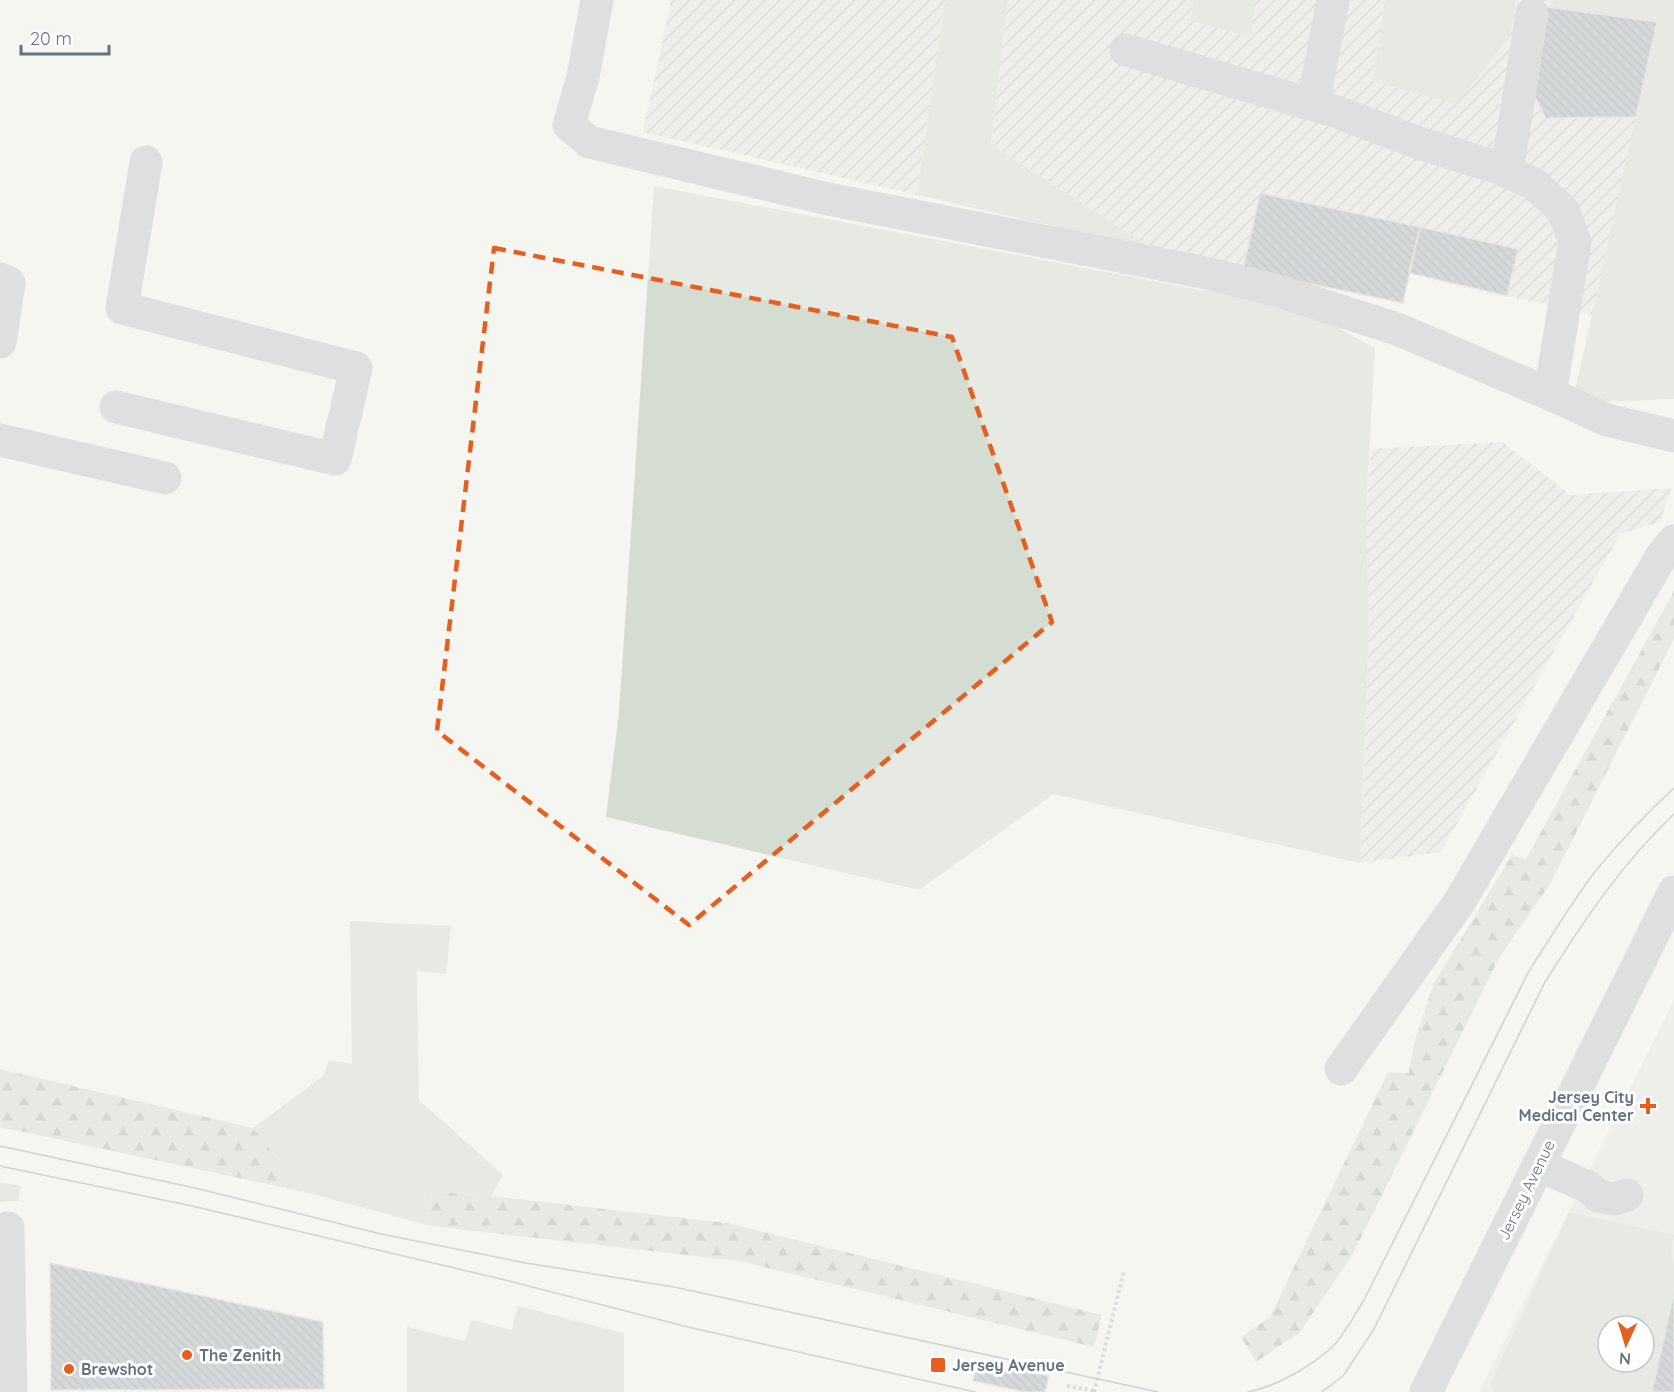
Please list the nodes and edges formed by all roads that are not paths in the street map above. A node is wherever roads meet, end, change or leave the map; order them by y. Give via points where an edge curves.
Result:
1 (598, 0) edge
2 (1333, 0) edge
3 (1532, 14) dead end
4 (1126, 50) dead end
5 (1313, 105) junction
6 (146, 162) dead end
7 (1507, 172) junction
8 (0, 279) edge
9 (0, 342) edge
10 (1550, 394) junction
11 (116, 407) dead end
12 (1674, 436) edge
13 (0, 440) edge
14 (165, 478) dead end
15 (1674, 541) edge
16 (1674, 892) edge
17 (1341, 1070) dead end
18 (1538, 1165) junction
19 (1632, 1196) dead end
20 (8, 1228) dead end
21 (11, 1392) edge
22 (1426, 1392) edge

1 - 10 street via 569,125 589,142 828,199 1275,290 1397,330
2 - 5 street
3 - 7 street
4 - 5 street
5 - 7 street
6 - 11 street via 122,308 356,368 335,459
7 - 10 street via 1534,184 1563,210 1575,242
8 - 9 street via 9,283
10 - 12 street via 1607,420
13 - 14 street
15 - 17 street via 1460,901
16 - 18 street, Jersey Avenue
18 - 19 street via 1588,1187 1598,1196
18 - 22 street, Jersey Avenue
20 - 21 street

